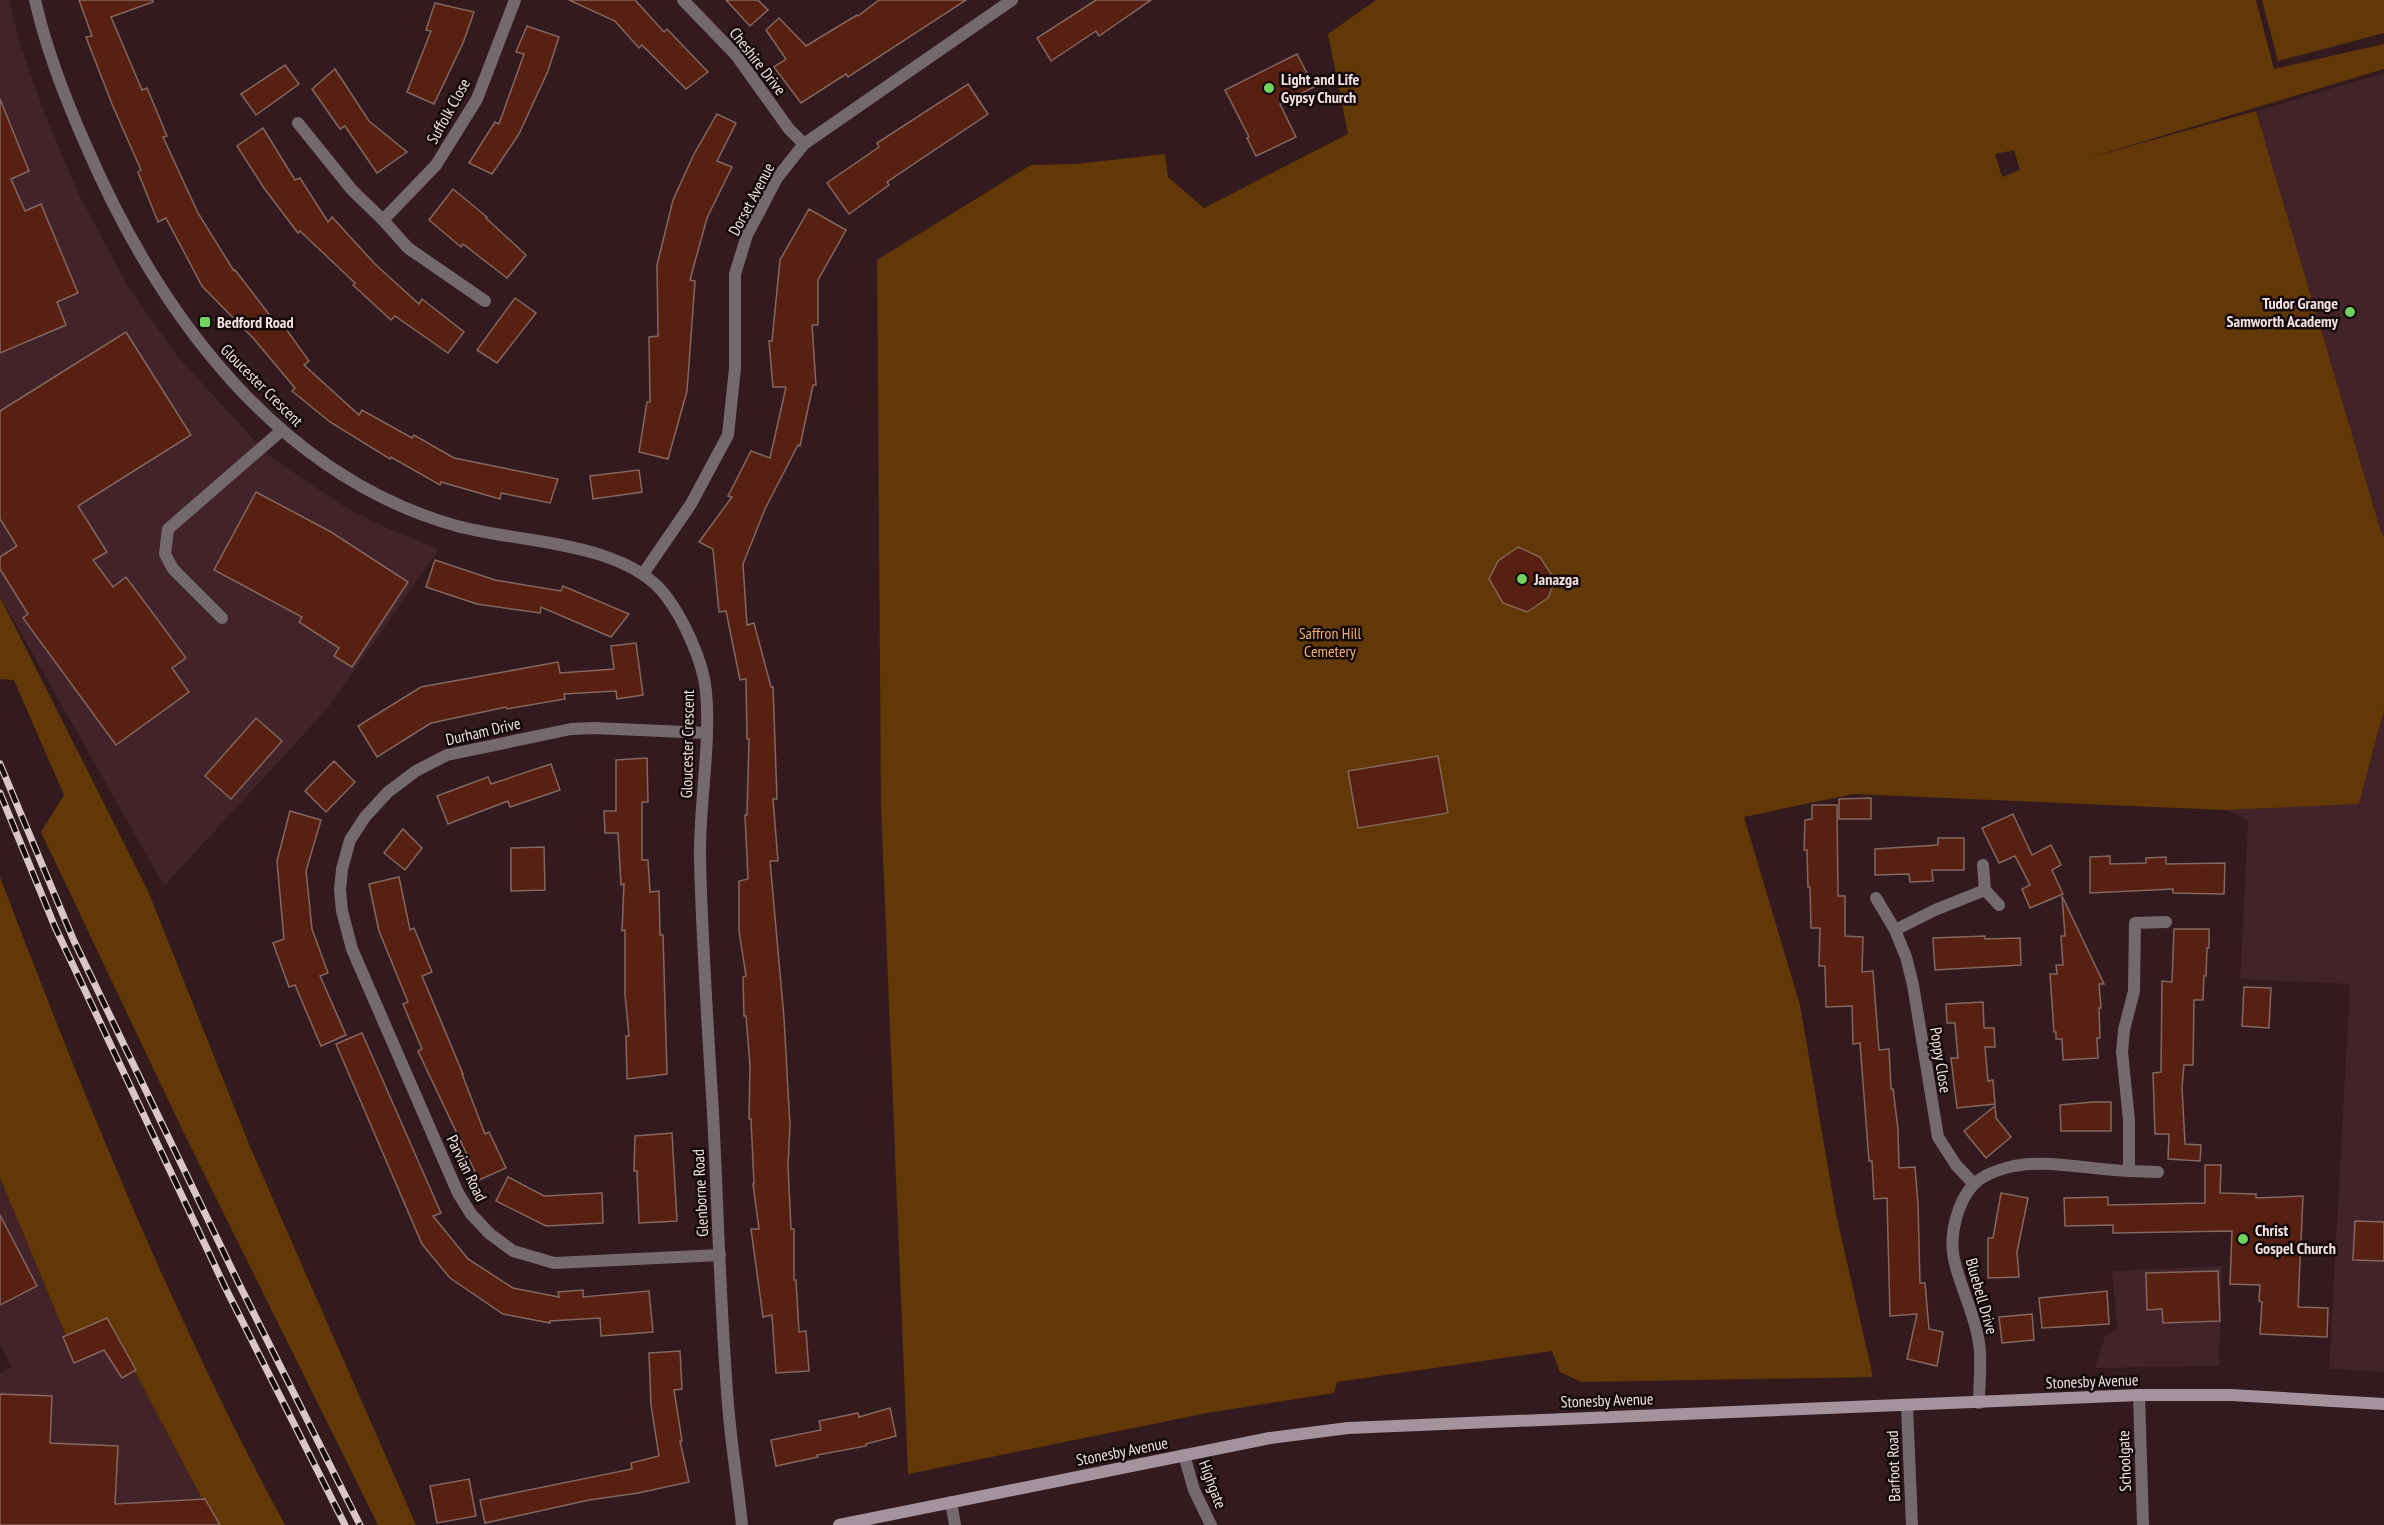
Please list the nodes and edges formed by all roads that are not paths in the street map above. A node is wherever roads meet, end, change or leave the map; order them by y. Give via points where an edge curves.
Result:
1 (35, 0) edge
2 (515, 0) edge
3 (683, 0) edge
4 (1012, 0) edge
5 (297, 123) dead end
6 (804, 144) junction
7 (383, 220) junction
8 (485, 301) dead end
9 (281, 431) junction
10 (643, 574) junction
11 (222, 618) dead end
12 (707, 733) junction
13 (700, 859) joint
14 (1983, 865) dead end
15 (1985, 890) junction
16 (1876, 898) dead end
17 (1999, 905) dead end
18 (2166, 922) dead end
19 (1895, 930) junction
20 (369, 992) joint
21 (2129, 1171) junction
22 (2158, 1172) dead end
23 (1974, 1184) junction
24 (720, 1255) junction
25 (2139, 1395) junction
26 (1979, 1402) junction
27 (2384, 1404) edge
28 (1907, 1406) junction
29 (1184, 1455) junction
30 (951, 1502) junction
31 (742, 1525) edge
32 (839, 1525) edge
33 (955, 1525) edge
34 (1211, 1525) edge
35 (1912, 1525) edge
36 (2143, 1525) edge

1 - 9 street, Gloucester Crescent via 54,70 113,207 170,304 226,374
2 - 7 street, Suffolk Close via 477,99 436,165
3 - 6 street, Cheshire Drive via 736,55
4 - 6 street, Dorset Avenue
5 - 7 street via 352,190
6 - 10 street, Dorset Avenue via 777,178 747,235 735,274 735,368 728,435 691,504
7 - 8 street via 408,248
9 - 10 street, Gloucester Crescent via 341,474 405,508 457,526 591,551
9 - 11 street via 168,529 165,554 173,569
10 - 12 street, Gloucester Crescent via 665,595 692,640 706,687
12 - 13 street, Gloucester Crescent
12 - 20 street, Durham Drive via 594,728 555,731 447,755 387,792 350,840 340,890 352,949
13 - 24 street, Glenborne Road
14 - 15 street
15 - 17 street
15 - 19 street
16 - 19 street, Poppy Close
18 - 21 street via 2135,923 2134,991 2122,1052
19 - 23 street, Poppy Close via 1913,985 1938,1137
20 - 24 street, Parvian Road via 458,1193 490,1234 513,1251 554,1263
21 - 22 street
21 - 23 street via 2059,1164 2016,1166 1994,1171
23 - 26 street, Bluebell Drive via 1961,1203 1953,1230 1953,1258 1979,1343
24 - 31 street, Glenborne Road via 728,1404
25 - 26 main road, Stonesby Avenue
25 - 27 main road, Stonesby Avenue via 2231,1395
25 - 36 street, Schoolgate
26 - 28 main road, Stonesby Avenue
28 - 29 main road, Stonesby Avenue via 1348,1428
28 - 35 street, Barfoot Road
29 - 30 main road, Stonesby Avenue
29 - 34 street, Highgate via 1194,1490
30 - 32 main road, Stonesby Avenue
30 - 33 street

